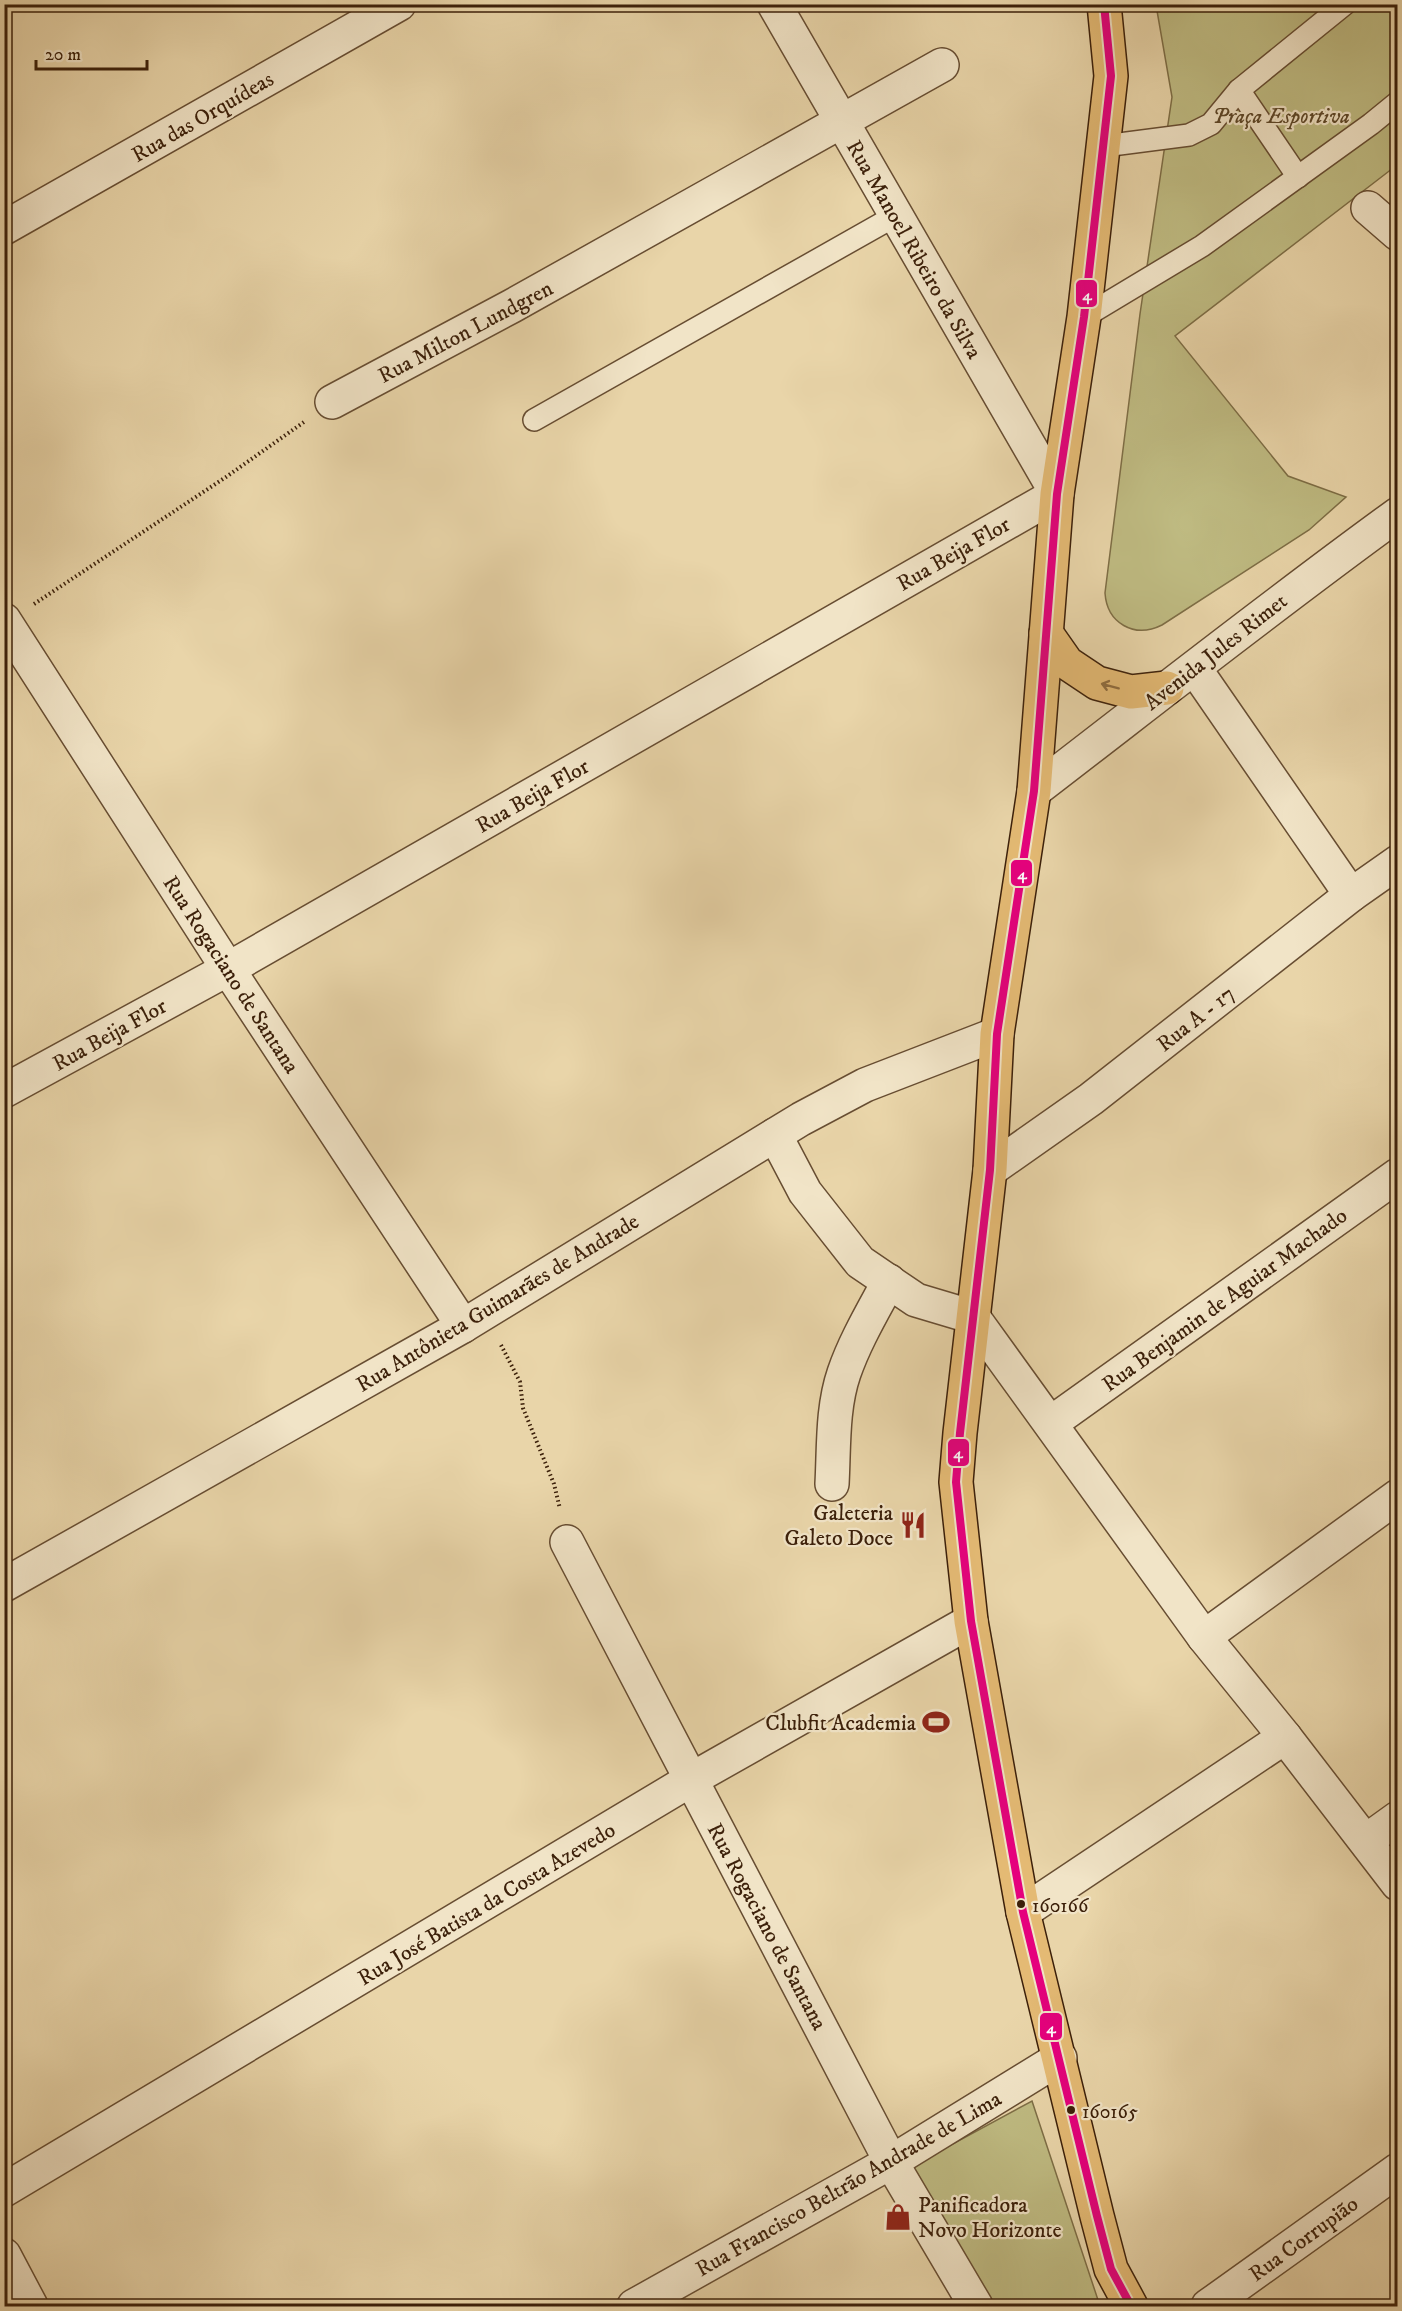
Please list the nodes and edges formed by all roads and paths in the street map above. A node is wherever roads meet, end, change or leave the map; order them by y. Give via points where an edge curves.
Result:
1 (399, 4) edge
2 (774, 4) edge
3 (1104, 4) edge
4 (1345, 4) edge
5 (942, 65) dead end
6 (1239, 90) junction
7 (1398, 102) edge
8 (841, 123) junction
9 (1104, 146) junction
10 (1298, 177) junction
11 (1368, 208) dead end
12 (895, 216) junction
13 (4, 228) edge
14 (1398, 234) edge
15 (1084, 317) junction
16 (332, 402) joint
17 (534, 420) dead end
18 (1057, 494) junction
19 (1398, 514) edge
20 (5, 622) edge
21 (1046, 633) junction
22 (1195, 669) junction
23 (1167, 688) junction
24 (1034, 791) junction
25 (1398, 862) edge
26 (1351, 895) junction
27 (228, 969) junction
28 (997, 1034) junction
29 (4, 1091) edge
30 (775, 1135) junction
31 (990, 1170) junction
32 (1398, 1175) edge
33 (889, 1281) junction
34 (973, 1317) junction
35 (473, 1319) junction
36 (1051, 1423) junction
37 (832, 1484) dead end
38 (1398, 1496) edge
39 (567, 1542) joint
40 (4, 1585) edge
41 (971, 1621) junction
42 (1204, 1636) junction
43 (1285, 1737) junction
44 (692, 1779) junction
45 (1398, 1818) edge
46 (1366, 1841) junction
47 (1398, 1884) edge
48 (1023, 1912) junction
49 (1060, 2058) junction
50 (891, 2162) junction
51 (1398, 2170) edge
52 (4, 2190) edge
53 (4, 2255) edge
54 (31, 2307) edge
55 (634, 2307) edge
56 (976, 2307) edge
57 (1131, 2307) edge
58 (1208, 2307) edge

1 - 13 street, Rua das Orquídeas
2 - 8 street, Rua Manoel Ribeiro da Silva
3 - 9 main road via 1111,76
4 - 6 lane
5 - 8 street, Rua Milton Lundgren
6 - 9 lane via 1211,124 1189,135
6 - 10 lane
7 - 10 lane
8 - 12 street, Rua Manoel Ribeiro da Silva
8 - 16 street, Rua Milton Lundgren
9 - 15 main road
10 - 15 lane via 1202,246
11 - 14 street
12 - 17 lane
12 - 18 street, Rua Manoel Ribeiro da Silva
15 - 18 main road
16 - 20 path via 226,477
18 - 21 main road
18 - 27 street, Rua Beija Flor
19 - 22 street, Avenida Jules Rimet via 1292,590
20 - 27 street, Rua Rogaciano de Santana
23 -> 21 main road via 1131,692 1097,683 1067,663
21 - 24 main road
22 - 23 street, Avenida Jules Rimet
22 - 26 street
23 - 24 street, Avenida Jules Rimet
24 - 28 main road
25 - 26 street, Rua A - 17
26 - 31 street, Rua A - 17 via 1091,1099
27 - 29 street, Rua Beija Flor
27 - 35 street, Rua Rogaciano de Santana
28 - 30 street, Rua Antônieta Guimarães de Andrade via 865,1085
28 - 31 main road
30 - 33 street via 805,1192 860,1262
30 - 35 street, Rua Antônieta Guimarães de Andrade
31 - 34 main road
32 - 36 street, Rua Benjamin de Aguiar Machado
33 - 34 street via 916,1300
33 - 37 street via 844,1375 835,1415
34 - 36 street
34 - 41 main road via 956,1482
35 - 39 path via 520,1382 523,1408 554,1484
35 - 40 street, Rua Antônieta Guimarães de Andrade
36 - 42 street
38 - 42 street
39 - 44 street, Rua Rogaciano de Santana
41 - 44 street, Rua José Batista da Costa Azevedo
41 - 48 main road
42 - 43 street
43 - 46 street
43 - 48 street
44 - 50 street, Rua Rogaciano de Santana
44 - 52 street, Rua José Batista da Costa Azevedo
45 - 46 street
46 - 47 street
48 - 49 main road
49 - 50 street, Rua Francisco Beltrão Andrade de Lima
49 - 57 main road via 1111,2269
50 - 55 street, Rua Francisco Beltrão Andrade de Lima
50 - 56 street, Rua Rogaciano de Santana
51 - 58 street, Rua Corrupião
53 - 54 street

